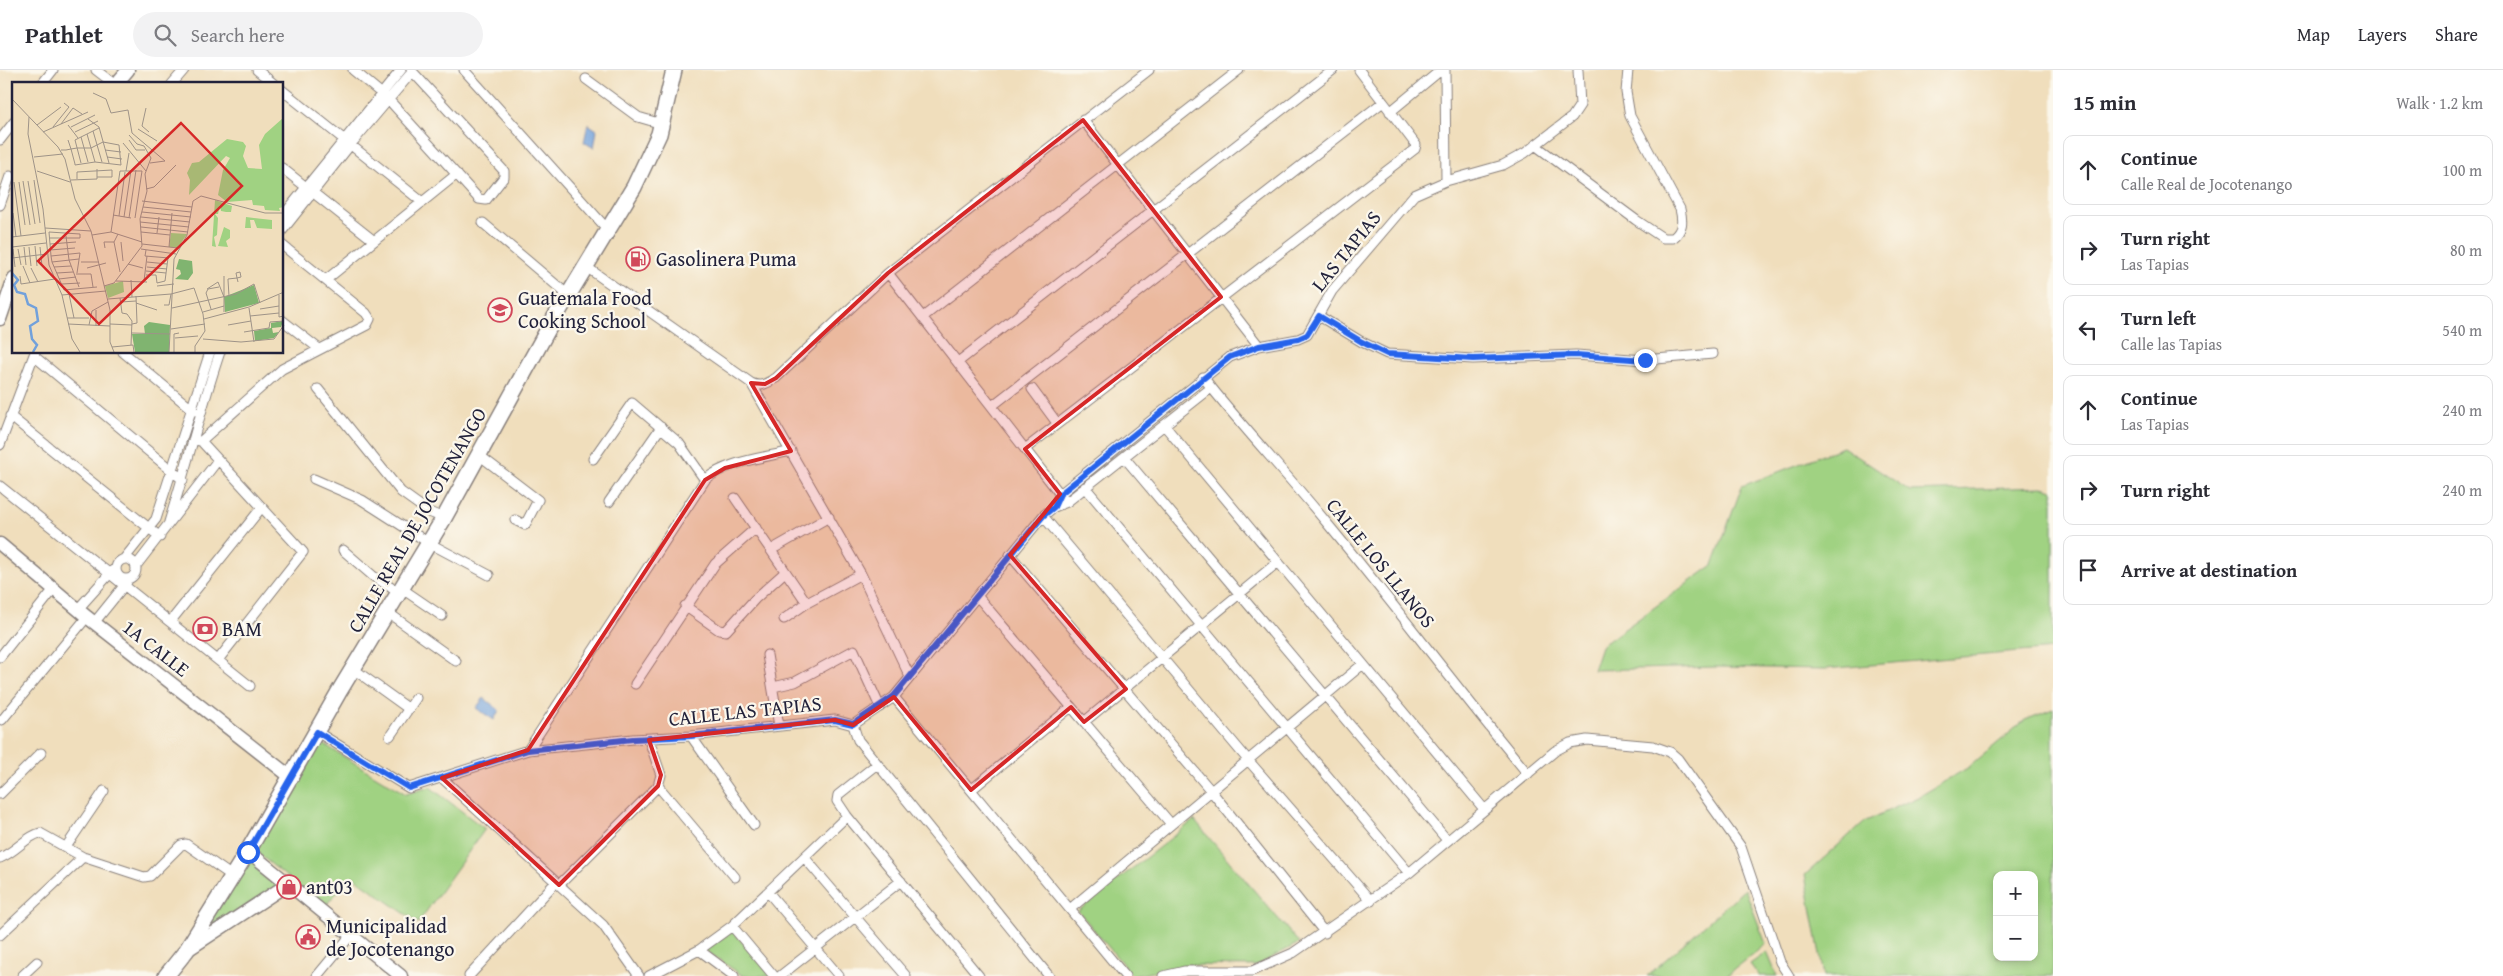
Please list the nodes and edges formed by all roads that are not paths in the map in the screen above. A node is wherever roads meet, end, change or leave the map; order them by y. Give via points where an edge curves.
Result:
1 (53, 70) edge
2 (96, 70) edge
3 (128, 70) edge
4 (184, 70) edge
5 (257, 70) edge
6 (353, 70) edge
7 (401, 70) edge
8 (464, 70) edge
9 (674, 70) edge
10 (1149, 70) edge
11 (1239, 70) edge
12 (1333, 70) edge
13 (1359, 70) edge
14 (1441, 70) edge
15 (1445, 70) edge
16 (1578, 70) edge
17 (1628, 70) edge
18 (411, 71) edge
19 (586, 79) dead end
20 (44, 82) edge
21 (112, 82) edge
22 (117, 82) edge
23 (176, 82) edge
24 (272, 82) edge
25 (284, 92) edge
26 (385, 96) junction
27 (1383, 102) junction
28 (1390, 112) junction
29 (1084, 120) junction
30 (662, 124) junction
31 (12, 125) edge
32 (0, 140) edge
33 (348, 141) junction
34 (1535, 145) junction
35 (1119, 164) junction
36 (284, 170) edge
37 (457, 174) junction
38 (10, 176) dead end
39 (1446, 181) junction
40 (309, 190) junction
41 (420, 202) junction
42 (0, 205) edge
43 (1154, 209) junction
44 (284, 215) edge
45 (482, 223) dead end
46 (284, 228) edge
47 (609, 231) junction
48 (373, 240) junction
49 (284, 247) edge
50 (1188, 253) junction
51 (585, 266) junction
52 (888, 273) junction
53 (326, 279) junction
54 (12, 284) edge
55 (568, 294) junction
56 (1221, 297) junction
57 (1319, 316) junction
58 (923, 317) junction
59 (0, 319) edge
60 (284, 322) edge
61 (1259, 346) junction
62 (318, 348) junction
63 (35, 354) edge
64 (125, 354) edge
65 (210, 354) edge
66 (220, 354) edge
67 (1713, 354) dead end
68 (958, 362) junction
69 (1202, 377) junction
70 (751, 383) junction
71 (1211, 388) junction
72 (318, 389) dead end
73 (1032, 389) dead end
74 (992, 406) junction
75 (195, 412) junction
76 (10, 416) junction
77 (1058, 423) junction
78 (1164, 425) junction
79 (661, 427) junction
80 (198, 440) junction
81 (0, 445) edge
82 (1025, 448) junction
83 (791, 451) junction
84 (479, 455) junction
85 (1124, 457) junction
86 (592, 459) dead end
87 (218, 460) junction
88 (171, 470) junction
89 (314, 479) dead end
90 (183, 480) junction
91 (705, 480) junction
92 (0, 486) edge
93 (1086, 487) junction
94 (1060, 494) junction
95 (735, 498) dead end
96 (609, 502) dead end
97 (1066, 502) junction
98 (262, 507) junction
99 (1054, 507) junction
100 (1043, 516) junction
101 (829, 517) junction
102 (444, 518) junction
103 (514, 520) dead end
104 (169, 522) junction
105 (150, 528) junction
106 (756, 528) junction
107 (160, 537) junction
108 (0, 544) edge
109 (429, 544) junction
110 (343, 550) dead end
111 (771, 550) junction
112 (1010, 555) junction
113 (124, 559) junction
114 (1278, 562) junction
115 (136, 566) junction
116 (113, 571) junction
117 (786, 572) junction
118 (861, 574) junction
119 (489, 575) dead end
120 (127, 582) junction
121 (54, 589) junction
122 (400, 590) junction
123 (1240, 594) junction
124 (978, 597) junction
125 (807, 603) junction
126 (685, 606) junction
127 (387, 612) junction
128 (87, 616) junction
129 (442, 616) dead end
130 (784, 620) dead end
131 (170, 622) junction
132 (1202, 625) junction
133 (768, 655) dead end
134 (0, 657) edge
135 (1162, 658) junction
136 (218, 660) junction
137 (456, 661) dead end
138 (1363, 664) junction
139 (352, 668) junction
140 (910, 677) junction
141 (635, 684) dead end
142 (250, 686) dead end
143 (773, 687) junction
144 (1126, 689) junction
145 (894, 696) junction
146 (1325, 696) junction
147 (416, 698) dead end
148 (880, 707) junction
149 (1071, 707) junction
150 (409, 709) junction
151 (2, 720) dead end
152 (1084, 722) junction
153 (853, 724) junction
154 (779, 726) junction
155 (1287, 727) junction
156 (317, 732) junction
157 (390, 736) dead end
158 (691, 736) junction
159 (649, 740) junction
160 (528, 750) junction
161 (41, 753) dead end
162 (1248, 760) junction
163 (877, 764) junction
164 (1528, 774) junction
165 (292, 778) junction
166 (442, 778) junction
167 (658, 786) junction
168 (971, 790) junction
169 (104, 791) dead end
170 (1212, 792) junction
171 (0, 794) edge
172 (1484, 809) junction
173 (847, 816) junction
174 (1171, 824) junction
175 (754, 825) dead end
176 (1447, 840) junction
177 (66, 847) junction
178 (248, 852) junction
179 (83, 857) junction
180 (804, 857) junction
181 (0, 858) edge
182 (1409, 873) junction
183 (232, 876) junction
184 (735, 877) dead end
185 (901, 881) junction
186 (558, 883) junction
187 (288, 884) junction
188 (768, 892) junction
189 (1371, 901) junction
190 (1070, 910) junction
191 (855, 917) junction
192 (732, 926) junction
193 (1324, 933) junction
194 (0, 935) edge
195 (351, 935) junction
196 (816, 948) junction
197 (699, 950) junction
198 (186, 951) junction
199 (37, 962) dead end
200 (322, 974) edge
201 (22, 976) edge
202 (166, 976) edge
203 (401, 976) edge
204 (470, 976) edge
205 (638, 976) edge
206 (649, 976) edge
207 (734, 976) edge
208 (774, 976) edge
209 (780, 976) edge
210 (839, 976) edge
211 (906, 976) edge
212 (979, 976) edge
213 (1049, 976) edge
214 (1125, 976) edge
215 (1163, 976) edge
216 (1789, 976) edge

1 - 20 street
2 - 21 street
3 - 22 street
4 - 23 street
5 - 24 street
6 - 26 street
7 - 26 street
8 - 47 street
9 - 30 main road, CALLE REAL DE JOCOTENANGO
10 - 29 street
11 - 35 street
12 - 43 street
13 - 27 street
14 - 28 street
15 - 39 street
16 - 34 street, LAS TAPIAS via 1580,105 1577,112
17 - 34 street via 1626,92 1630,116 1680,209 1683,222 1673,238 1663,238 1636,220
18 - 26 street
18 - 37 street via 505,174 486,200 479,199
19 - 30 street via 638,116
25 - 33 street
26 - 33 street
26 - 37 street
27 - 28 street
27 - 50 street
28 - 56 street via 1416,145 1415,149
29 - 35 street
29 - 52 street
30 - 47 main road, CALLE REAL DE JOCOTENANGO via 634,187
31 - 32 street
33 - 40 street
33 - 41 street
34 - 39 street, LAS TAPIAS via 1503,166
35 - 43 street
35 - 58 street
36 - 40 street
37 - 41 street
38 - 42 street
39 - 57 street, LAS TAPIAS via 1414,195 1339,282
40 - 44 street
40 - 46 street
40 - 48 street
41 - 48 street
43 - 50 street
43 - 68 street
45 - 55 street
47 - 51 main road, CALLE REAL DE JOCOTENANGO
48 - 53 street
49 - 53 street
50 - 56 street
50 - 74 street
51 - 55 main road, CALLE REAL DE JOCOTENANGO
51 - 70 street
52 - 58 street
52 - 70 street via 776,378 757,386
53 - 62 street via 370,319 367,325
54 - 59 street
55 - 84 main road, CALLE REAL DE JOCOTENANGO
56 - 61 street
56 - 77 street
57 - 61 street, LAS TAPIAS via 1307,335
57 - 67 street via 1387,354 1473,359 1576,355 1645,360
58 - 68 street
60 - 62 street
61 - 69 street, LAS TAPIAS via 1230,357
62 - 80 street via 269,379
63 - 76 street
63 - 88 street
64 - 75 street
65 - 75 street
66 - 75 street
68 - 74 street
69 - 71 street, CALLE LOS LLANOS
69 - 94 street, LAS TAPIAS
70 - 83 street
71 - 78 street
71 - 164 street, CALLE LOS LLANOS via 1325,520
72 - 102 street via 401,492 429,512
73 - 77 street
74 - 82 street
75 - 80 street
75 - 88 street
76 - 81 street
76 - 105 street
77 - 82 street
78 - 85 street
78 - 114 street
79 - 86 street via 632,403
79 - 91 street via 679,443
79 - 96 street
80 - 87 street
80 - 90 street
82 - 94 street
83 - 91 street via 725,468
83 - 101 street
84 - 102 main road, CALLE REAL DE JOCOTENANGO
84 - 103 street via 538,500 524,526
85 - 93 street
85 - 123 street
87 - 98 street
87 - 104 street
88 - 90 street
88 - 105 street via 156,519
89 - 109 street via 362,500
90 - 104 street
91 - 160 street
92 - 116 street
93 - 97 street
93 - 132 street
94 - 97 street
94 - 99 street, LAS TAPIAS
95 - 106 street
97 - 99 street
98 - 131 street
98 - 136 street via 303,552
99 - 100 street
100 - 112 street
100 - 135 street
101 - 111 street
101 - 118 street
102 - 109 main road, CALLE REAL DE JOCOTENANGO
104 - 107 street
105 - 107 street
105 - 113 street
106 - 111 street
106 - 126 street via 715,564
107 - 115 street
108 - 121 street, 1A CALLE
109 - 119 street
109 - 122 main road, CALLE REAL DE JOCOTENANGO
110 - 122 street via 373,576
111 - 117 street
112 - 124 street
112 - 144 street
113 - 115 street
113 - 116 street
114 - 123 street
114 - 138 street
115 - 120 street via 135,574
116 - 120 street
116 - 128 street
117 - 125 street
117 - 126 street via 726,631 719,630
118 - 125 street
118 - 140 street
120 - 128 street
120 - 131 street
121 - 128 street, 1A CALLE
121 - 134 street
122 - 127 main road, CALLE REAL DE JOCOTENANGO
122 - 129 street
123 - 132 street
123 - 146 street
124 - 140 street
124 - 149 street
125 - 130 street
126 - 141 street
127 - 137 street
127 - 139 main road, CALLE REAL DE JOCOTENANGO
128 - 151 street
128 - 165 street, 1A CALLE
131 - 136 street
132 - 135 street
132 - 155 street
133 - 143 street
135 - 144 street
135 - 162 street
136 - 142 street
138 - 146 street
138 - 172 street
139 - 150 street
139 - 156 main road, CALLE REAL DE JOCOTENANGO
140 - 145 street
143 - 148 street via 795,682 854,650
143 - 154 street
144 - 152 street
144 - 170 street
145 - 148 street
145 - 168 street
146 - 155 street
146 - 176 street
147 - 150 street
148 - 153 street
149 - 152 street
149 - 168 street
150 - 157 street
152 - 174 street
153 - 154 street, CALLE LAS TAPIAS via 835,720
153 - 163 street via 858,740
154 - 158 street, CALLE LAS TAPIAS
155 - 162 street
155 - 182 street
156 - 165 main road, CALLE REAL DE JOCOTENANGO
156 - 166 street, CALLE LAS TAPIAS via 409,788
158 - 159 street, CALLE LAS TAPIAS
158 - 175 street
159 - 160 street, CALLE LAS TAPIAS
159 - 167 street via 661,775
160 - 166 street, CALLE LAS TAPIAS
161 - 171 street
162 - 170 street
162 - 189 street
163 - 173 street via 836,798
163 - 213 street
164 - 172 street
164 - 216 street via 1562,746 1578,741 1653,746 1670,752 1741,847 1780,962
165 - 178 main road, CALLE REAL DE JOCOTENANGO
166 - 186 street
167 - 184 street
167 - 186 street
168 - 190 street
169 - 177 street
170 - 174 street
170 - 193 street
172 - 176 street
173 - 180 street
173 - 185 street
174 - 190 street
176 - 182 street
177 - 179 street
177 - 181 street via 40,833
178 - 183 main road, CALLE REAL DE JOCOTENANGO
178 - 187 street
179 - 183 street via 144,877 150,876 186,844
179 - 194 street
180 - 188 street
180 - 191 street
182 - 189 street
183 - 198 main road, CALLE REAL DE JOCOTENANGO
185 - 191 street
185 - 212 street
186 - 204 street
186 - 205 street via 603,925
187 - 195 street
187 - 198 street
188 - 192 street
188 - 196 street
189 - 193 street
190 - 214 street
191 - 196 street
191 - 211 street
192 - 197 street
192 - 208 street
193 - 215 street via 1293,953 1252,971 1185,972
195 - 200 street
195 - 203 street
196 - 209 street
196 - 210 street
197 - 206 street
197 - 207 street
198 - 202 main road, CALLE REAL DE JOCOTENANGO
199 - 201 street

